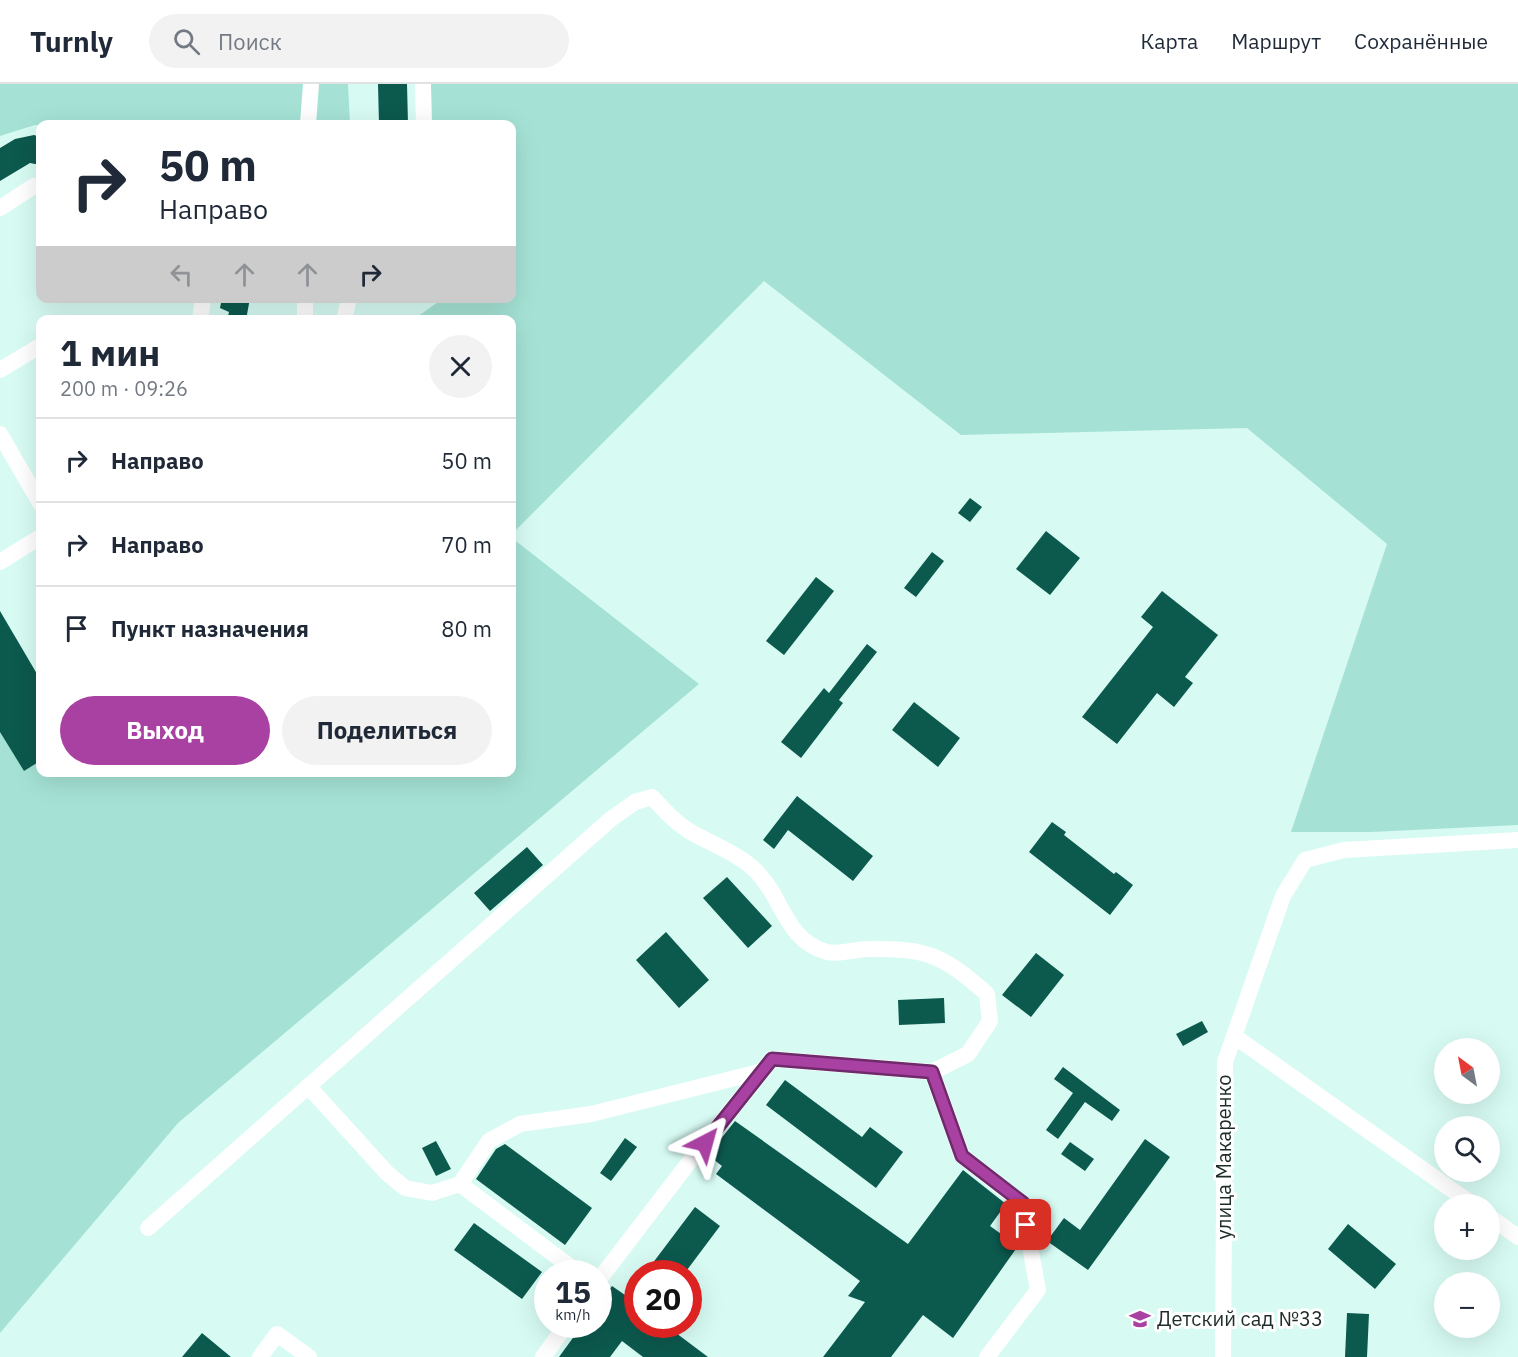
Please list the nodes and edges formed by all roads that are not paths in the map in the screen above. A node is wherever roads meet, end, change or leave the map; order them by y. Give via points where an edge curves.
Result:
1 (310, 84) edge
2 (423, 84) edge
3 (308, 120) edge
4 (424, 120) edge
5 (36, 187) edge
6 (0, 208) edge
7 (36, 348) edge
8 (0, 370) edge
9 (0, 434) edge
10 (36, 496) edge
11 (36, 540) edge
12 (0, 562) edge
13 (1518, 840) edge
14 (1234, 1036) junction
15 (763, 1071) junction
16 (932, 1072) junction
17 (308, 1086) junction
18 (460, 1184) junction
19 (1458, 1194) edge
20 (1500, 1224) edge
21 (148, 1227) dead end
22 (1518, 1237) edge
23 (561, 1260) edge
24 (612, 1263) edge
25 (557, 1338) edge
26 (260, 1357) edge
27 (309, 1357) edge
28 (543, 1357) edge
29 (987, 1357) edge
30 (1223, 1357) edge

1 - 3 street
2 - 4 street
5 - 6 street
7 - 8 street
9 - 10 street
11 - 12 street
13 - 14 street, улица Макаренко via 1344,850 1305,860 1283,896
14 - 19 street
14 - 30 street, улица Макаренко via 1225,1062
15 - 16 street via 772,1059
15 - 18 street via 591,1114 520,1124 489,1141
15 - 24 street
16 - 17 street via 968,1054 990,1021 987,994 935,955 905,950 828,952 810,945 790,928 758,872 687,830 652,797 635,802 611,819
16 - 29 street via 962,1156 1023,1203 1038,1290
17 - 18 street via 405,1188 432,1193
17 - 21 street
18 - 23 street
20 - 22 street
25 - 28 street
26 - 27 street via 277,1334

